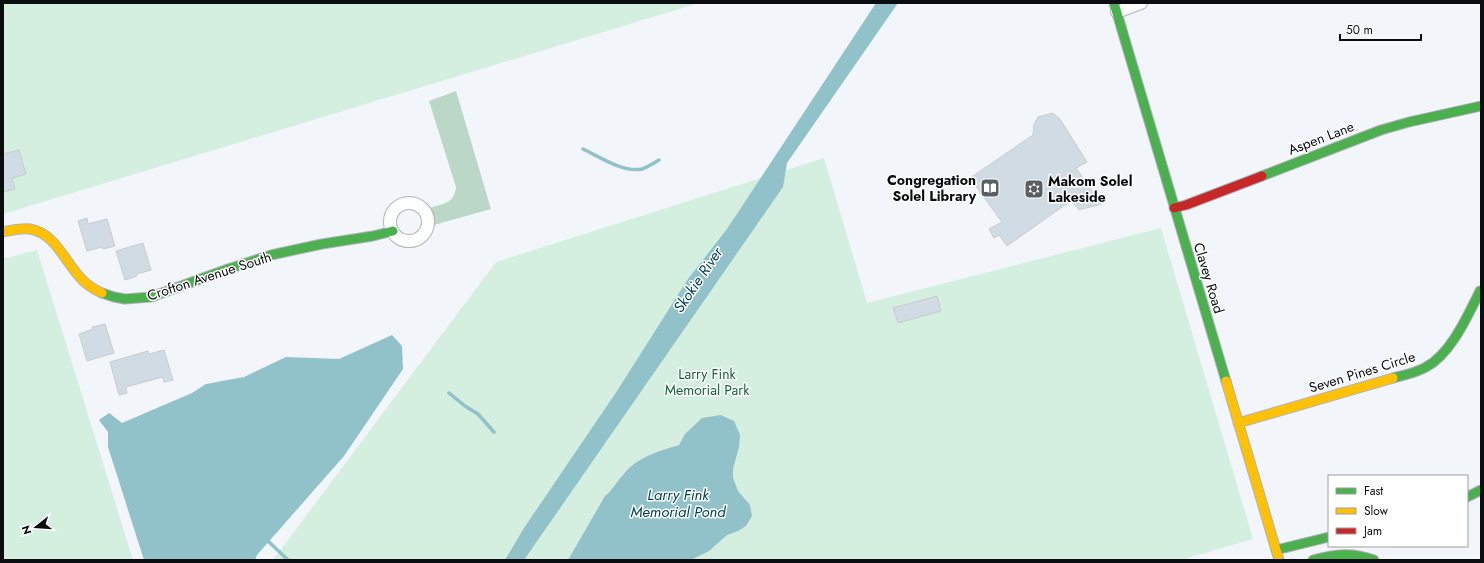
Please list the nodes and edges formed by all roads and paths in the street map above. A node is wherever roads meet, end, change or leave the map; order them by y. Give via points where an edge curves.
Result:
1 (1141, 3) edge
2 (1115, 8) edge
3 (1481, 106) edge
4 (1174, 208) junction
5 (393, 231) dead end
6 (3, 232) edge
7 (1480, 292) edge
8 (1238, 424) junction
9 (1481, 490) edge
10 (1468, 497) edge
11 (1328, 538) edge
12 (1276, 550) junction
13 (1333, 554) junction
14 (1280, 560) edge
15 (1313, 560) edge
16 (1321, 560) edge
17 (1374, 560) edge

1 - 2 street
2 - 4 main road, Clavey Road
3 - 4 main road, Aspen Lane via 1381,130
4 - 8 main road, Clavey Road
5 - 6 main road, Crofton Avenue South via 272,255 150,297 124,299 108,296 92,288 79,277 60,250 45,235 29,229
7 - 8 main road, Seven Pines Circle via 1444,352 1430,365
8 - 12 main road, Clavey Road
9 - 10 main road
11 - 12 main road
12 - 14 main road, Clavey Road
13 - 15 main road
13 - 16 main road
13 - 17 main road via 1350,553

